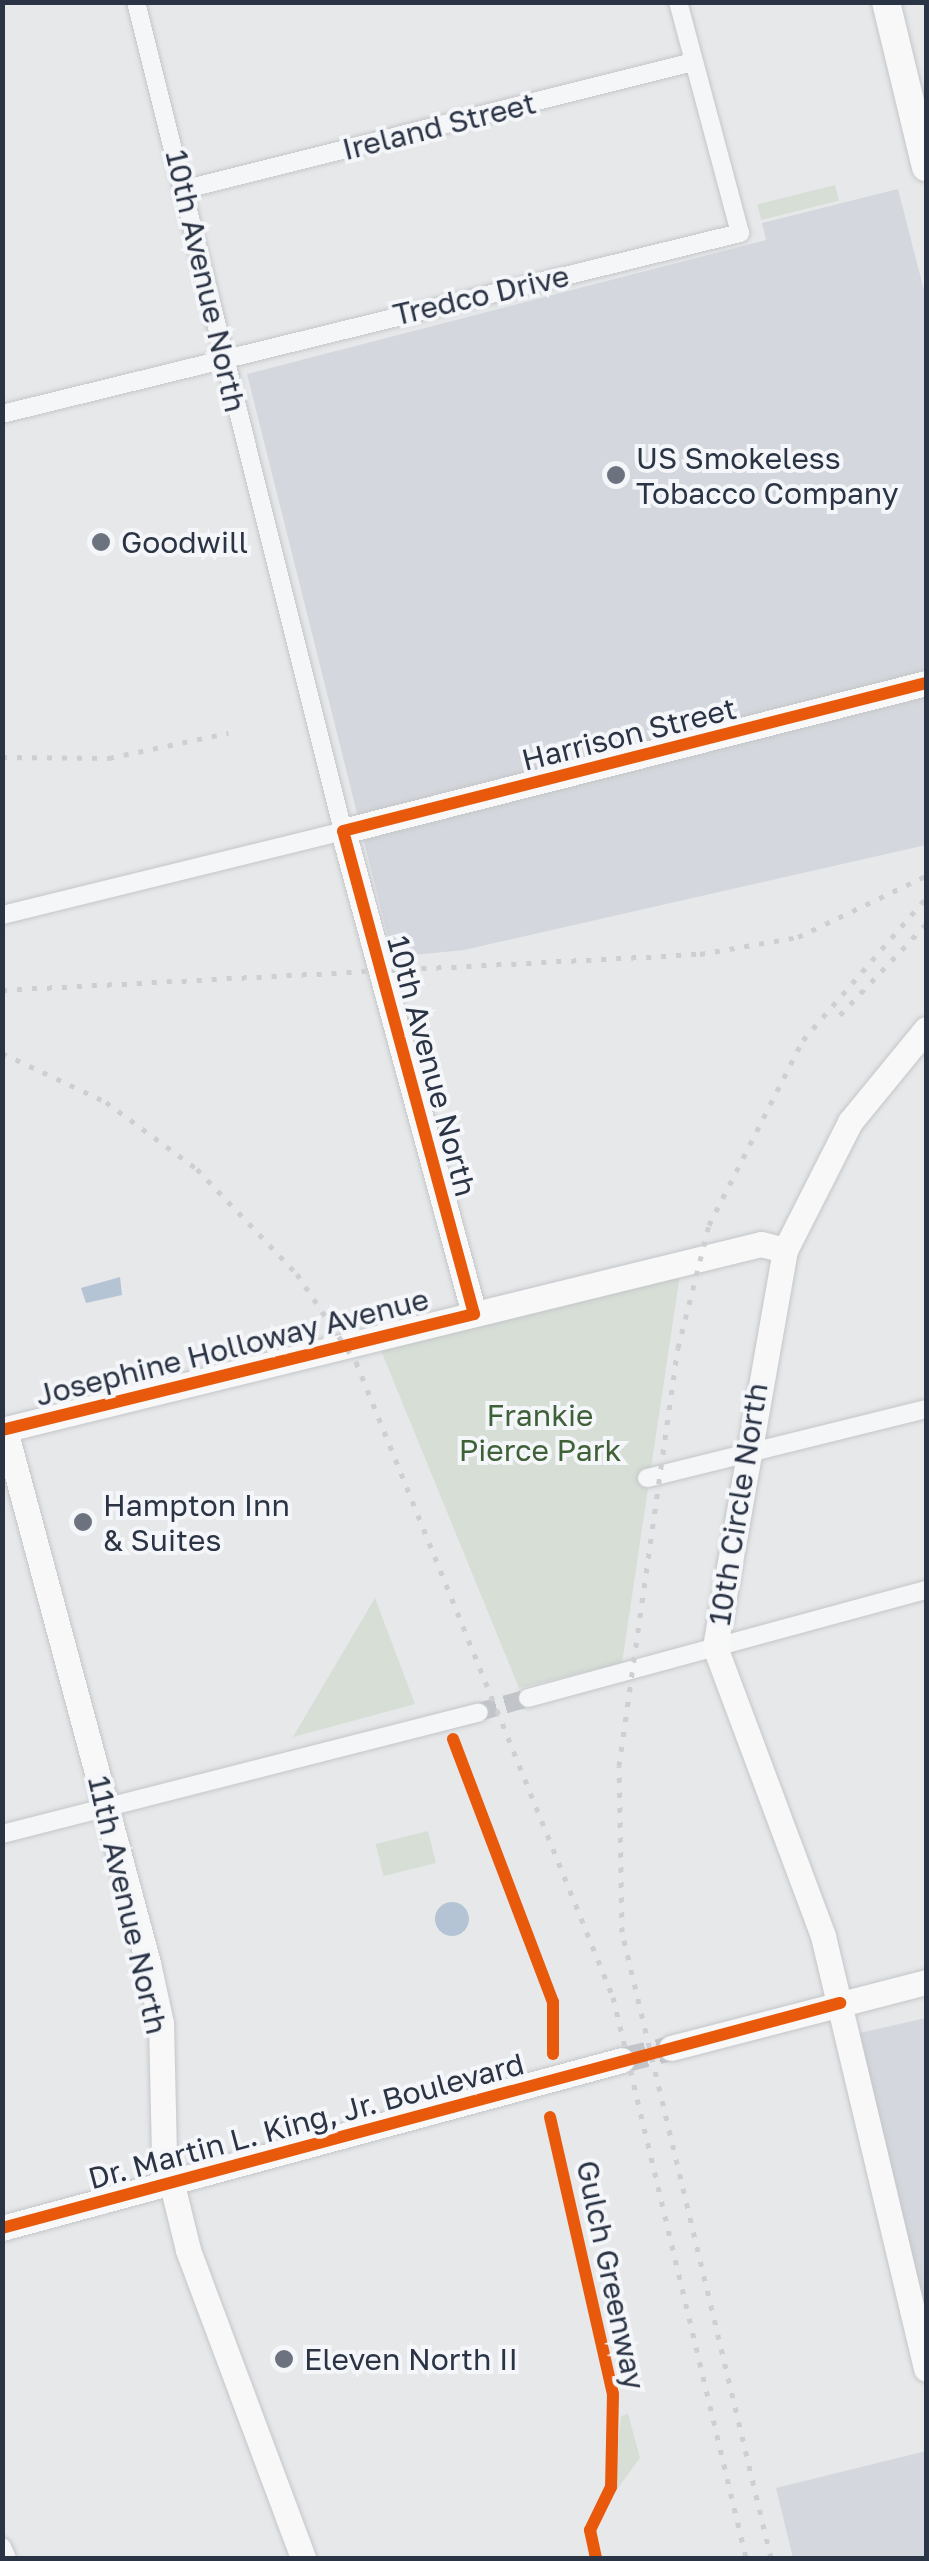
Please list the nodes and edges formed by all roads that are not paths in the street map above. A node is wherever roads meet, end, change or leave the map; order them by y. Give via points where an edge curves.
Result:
1 (678, 2) edge
2 (886, 2) edge
3 (142, 4) edge
4 (693, 62) junction
5 (926, 166) edge
6 (186, 189) junction
7 (221, 357) junction
8 (2, 414) edge
9 (926, 683) edge
10 (343, 831) junction
11 (2, 915) edge
12 (926, 1029) edge
13 (785, 1250) junction
14 (474, 1314) junction
15 (926, 1409) edge
16 (3, 1427) edge
17 (745, 1454) junction
18 (646, 1478) dead end
19 (926, 1590) edge
20 (715, 1647) junction
21 (528, 1698) tunnel mouth
22 (479, 1712) tunnel mouth
23 (106, 1812) junction
24 (2, 1834) edge
25 (926, 1982) edge
26 (840, 2003) junction
27 (670, 2048) tunnel mouth
28 (622, 2060) tunnel mouth
29 (171, 2181) junction
30 (2, 2228) edge
31 (926, 2369) edge
32 (2, 2548) edge
33 (7, 2558) edge
34 (304, 2558) edge

1 - 4 street
2 - 5 main road
3 - 6 street, 10th Avenue North
4 - 6 street, Ireland Street
4 - 7 street, Tredco Drive via 740,233
6 - 7 street, 10th Avenue North
7 - 8 street, Tredco Drive
7 - 10 street, 10th Avenue North
9 - 10 street, Harrison Street
10 - 11 street, Harrison Street
10 - 14 street, 10th Avenue North
12 - 13 street, 10th Circle North via 850,1122
13 - 14 street, Josephine Holloway Avenue via 761,1244
13 - 17 street, 10th Circle North
14 - 16 street, Josephine Holloway Avenue
15 - 17 street
16 - 23 street, 11th Avenue North
17 - 18 street
17 - 20 street, 10th Circle North
19 - 20 street
20 - 21 street
20 - 26 street, 10th Circle North
22 - 23 street
23 - 24 street
23 - 29 street, 11th Avenue North via 161,2023
25 - 26 street
26 - 27 street
26 - 31 street
28 - 29 street, Dr. Martin L. King, Jr. Boulevard
29 - 30 street, Dr. Martin L. King, Jr. Boulevard
29 - 34 street, 11th Avenue North via 199,2284
32 - 33 street

